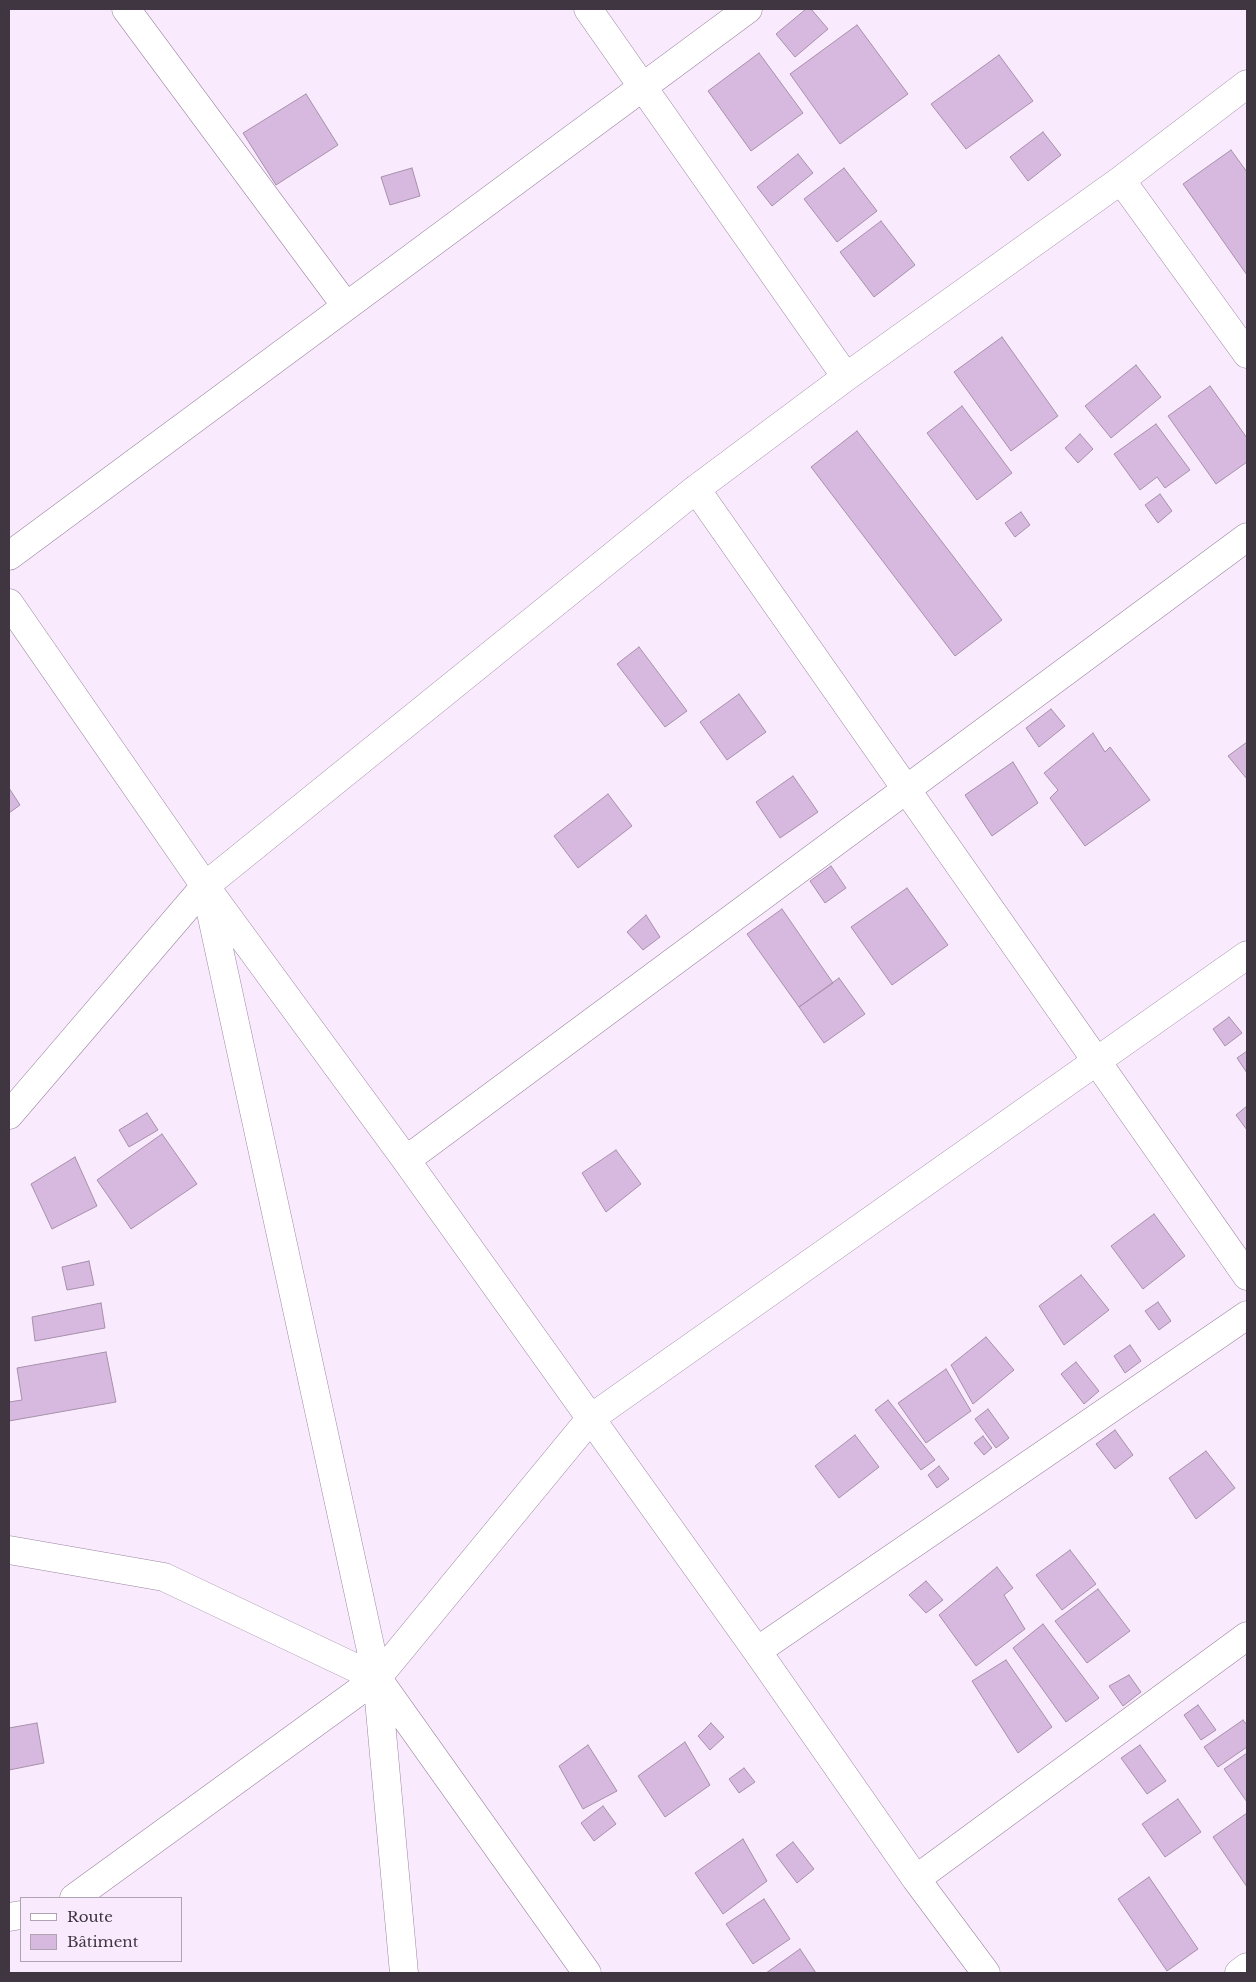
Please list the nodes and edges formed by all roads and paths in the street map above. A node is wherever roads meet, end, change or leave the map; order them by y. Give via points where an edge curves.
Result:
1 (126, 9) edge
2 (588, 9) edge
3 (748, 9) edge
4 (1247, 84) edge
5 (643, 86) junction
6 (1121, 180) junction
7 (346, 306) junction
8 (1247, 354) edge
9 (846, 377) junction
10 (696, 490) junction
11 (1247, 537) edge
12 (9, 556) edge
13 (9, 603) edge
14 (906, 790) junction
15 (205, 886) junction
16 (1247, 955) edge
17 (1097, 1061) junction
18 (9, 1115) edge
19 (406, 1160) junction
20 (1247, 1276) edge
21 (1247, 1315) edge
22 (591, 1418) junction
23 (9, 1550) edge
24 (1247, 1636) edge
25 (757, 1652) junction
26 (377, 1678) junction
27 (916, 1880) junction
28 (75, 1897) edge
29 (1247, 1967) edge
30 (404, 1973) edge
31 (587, 1973) edge
32 (986, 1973) edge
33 (1239, 1973) edge

1 - 7 street
2 - 5 street
3 - 5 street
4 - 6 street
5 - 7 street
5 - 9 street
6 - 8 street
6 - 9 street
7 - 12 street
9 - 10 street
10 - 14 street
10 - 15 street
11 - 14 street
13 - 15 street
14 - 17 street
14 - 19 street
15 - 18 street
15 - 19 street
15 - 26 street
16 - 17 street
17 - 20 street
17 - 22 street
19 - 22 street
21 - 25 street
22 - 25 street
22 - 26 street
23 - 26 street via 164,1577
24 - 27 street
25 - 27 street
26 - 28 street
26 - 30 street
26 - 31 street
27 - 32 street
29 - 33 street

